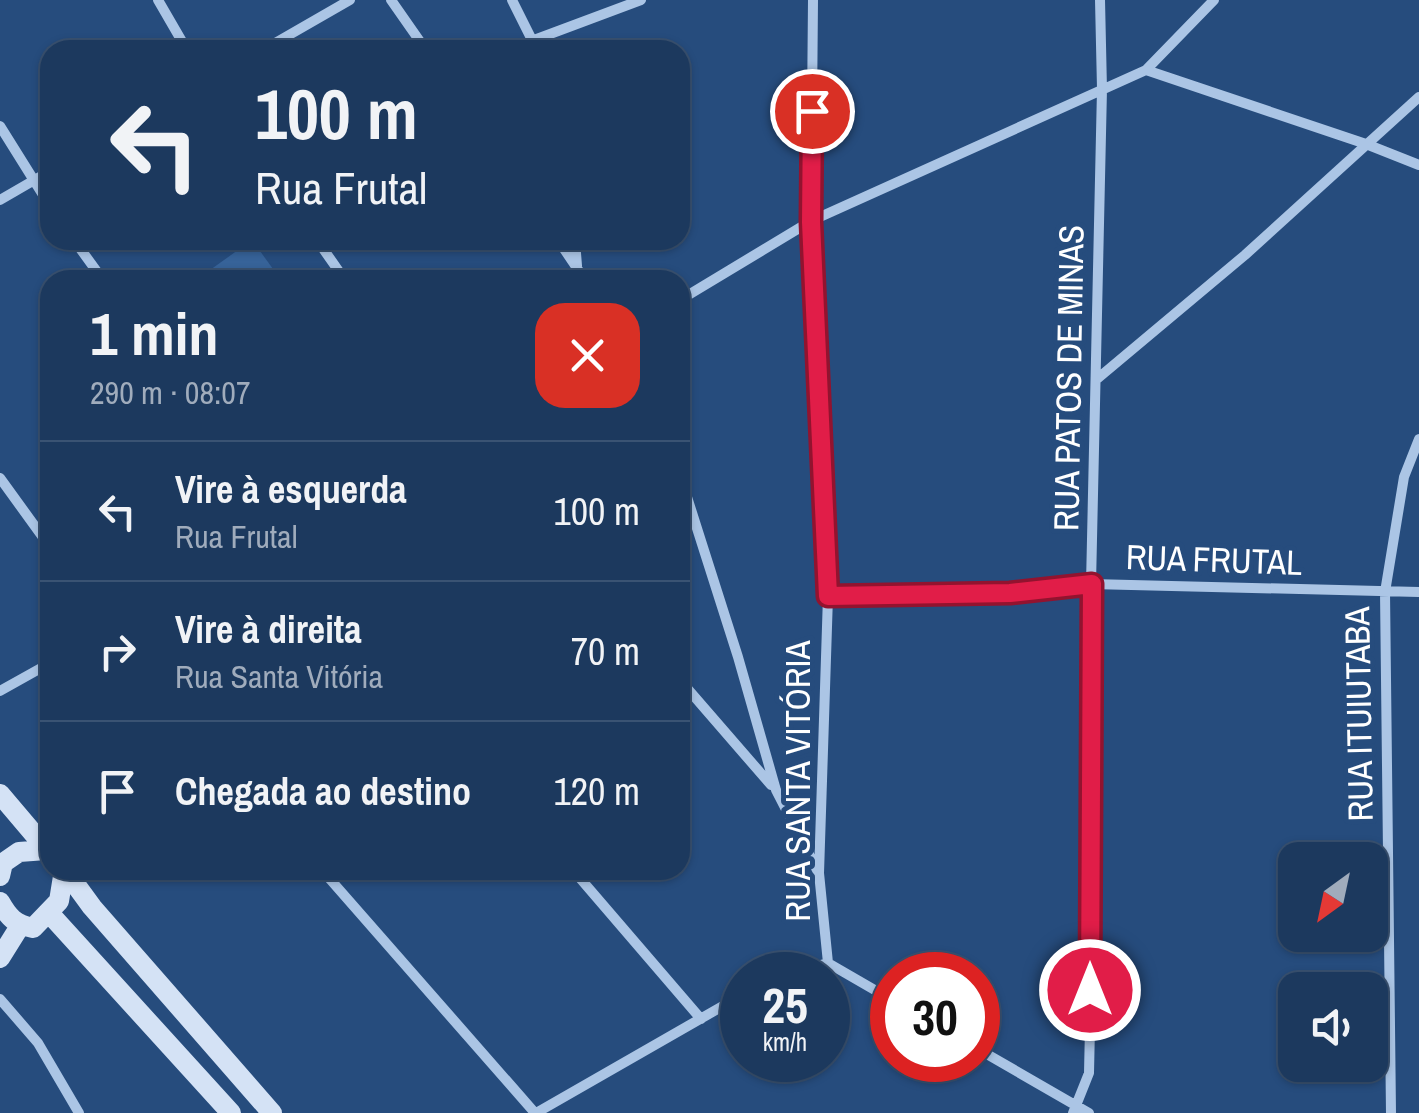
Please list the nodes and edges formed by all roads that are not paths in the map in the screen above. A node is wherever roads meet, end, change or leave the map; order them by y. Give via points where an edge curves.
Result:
1 (158, 0) edge
2 (350, 0) edge
3 (392, 0) edge
4 (512, 0) edge
5 (641, 0) edge
6 (813, 0) edge
7 (1100, 0) edge
8 (1214, 0) edge
9 (181, 40) edge
10 (281, 40) edge
11 (419, 40) edge
12 (533, 40) edge
13 (548, 40) edge
14 (1146, 70) junction
15 (1102, 89) junction
16 (1419, 97) edge
17 (0, 126) edge
18 (1366, 144) junction
19 (1419, 165) edge
20 (40, 177) edge
21 (32, 181) junction
22 (40, 192) edge
23 (0, 200) edge
24 (811, 222) junction
25 (565, 250) edge
26 (576, 250) edge
27 (577, 267) junction
28 (579, 270) edge
29 (690, 294) edge
30 (1097, 379) junction
31 (1419, 439) edge
32 (0, 478) edge
33 (690, 506) edge
34 (40, 533) edge
35 (1092, 584) junction
36 (1385, 592) junction
37 (1419, 592) edge
38 (828, 596) junction
39 (40, 669) edge
40 (690, 691) edge
41 (0, 692) edge
42 (776, 790) junction
43 (0, 794) edge
44 (40, 842) edge
45 (40, 852) edge
46 (1, 866) edge
47 (819, 873) junction
48 (62, 880) edge
49 (72, 880) edge
50 (331, 880) edge
51 (582, 880) edge
52 (0, 902) edge
53 (50, 914) junction
54 (20, 926) junction
55 (827, 952) edge
56 (0, 958) edge
57 (0, 999) edge
58 (720, 1008) edge
59 (702, 1019) junction
60 (1000, 1062) edge
61 (1080, 1111) edge
62 (78, 1113) edge
63 (232, 1113) edge
64 (272, 1113) edge
65 (536, 1113) edge
66 (1392, 1113) edge

1 - 9 street
2 - 10 street
3 - 11 street
4 - 12 street
5 - 13 street
6 - 24 street, RUA SANTA VITÓRIA
7 - 15 street, RUA PATOS DE MINAS
8 - 14 street
14 - 15 street
14 - 18 street
15 - 24 street
15 - 30 street, RUA PATOS DE MINAS
16 - 18 street
17 - 21 street
18 - 19 street
18 - 30 street
20 - 21 street
21 - 22 street
21 - 23 street
24 - 29 street
24 - 38 street, RUA SANTA VITÓRIA
25 - 27 street
26 - 27 street
27 - 28 street
30 - 35 street, RUA PATOS DE MINAS
31 - 36 street, RUA ITUIUTABA via 1404,477
32 - 34 street
33 - 42 street
35 - 36 street, RUA FRUTAL
35 - 38 street, RUA FRUTAL via 1010,593
35 - 61 street, RUA PATOS DE MINAS via 1090,1058
36 - 37 street, RUA FRUTAL
36 - 66 street, RUA ITUIUTABA
38 - 47 street, RUA SANTA VITÓRIA
39 - 41 street
40 - 42 street
42 - 47 street
43 - 44 main road
45 - 46 main road via 19,852
47 - 55 street, RUA SANTA VITÓRIA
48 - 53 main road
49 - 64 main road
50 - 65 street
51 - 59 street
52 - 54 main road
53 - 54 main road via 33,928
53 - 63 main road
54 - 56 main road
57 - 62 street via 45,1053
58 - 59 street
59 - 65 street
60 - 61 street

